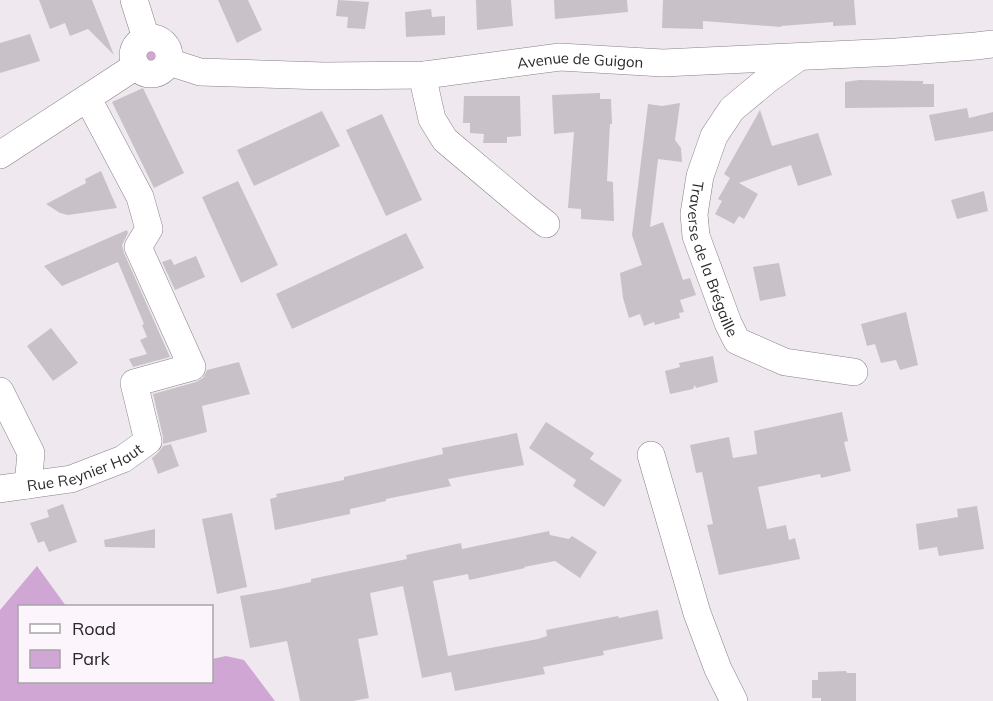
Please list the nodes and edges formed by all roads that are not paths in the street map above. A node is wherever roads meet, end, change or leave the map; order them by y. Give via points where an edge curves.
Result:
1 (134, 0) edge
2 (146, 38) junction
3 (993, 44) edge
4 (799, 57) junction
5 (169, 62) junction
6 (136, 66) junction
7 (425, 75) junction
8 (88, 99) junction
9 (0, 155) edge
10 (546, 224) dead end
11 (854, 372) dead end
12 (0, 391) edge
13 (651, 455) dead end
14 (28, 485) junction
15 (0, 489) edge
16 (735, 701) edge

1 - 2 street
2 - 5 street via 162,40 170,54
2 - 6 street via 134,49
3 - 4 street, Avenue de Guigon
4 - 7 street, Avenue de Guigon via 663,63 560,57
4 - 11 street, Traverse de la Brégaille via 732,109 714,135 700,176 694,214 696,236 737,341 785,362
5 - 6 street via 162,71 151,74
5 - 7 street, Avenue de Guigon via 200,72
6 - 8 street
7 - 10 street via 432,119 445,140
8 - 9 street
8 - 14 street, Rue Reynier Haut via 140,197 150,229 138,247 192,367 135,383 148,441 123,459 71,479
12 - 14 street via 32,453
13 - 16 street via 697,613
14 - 15 street, Rue Reynier Haut

